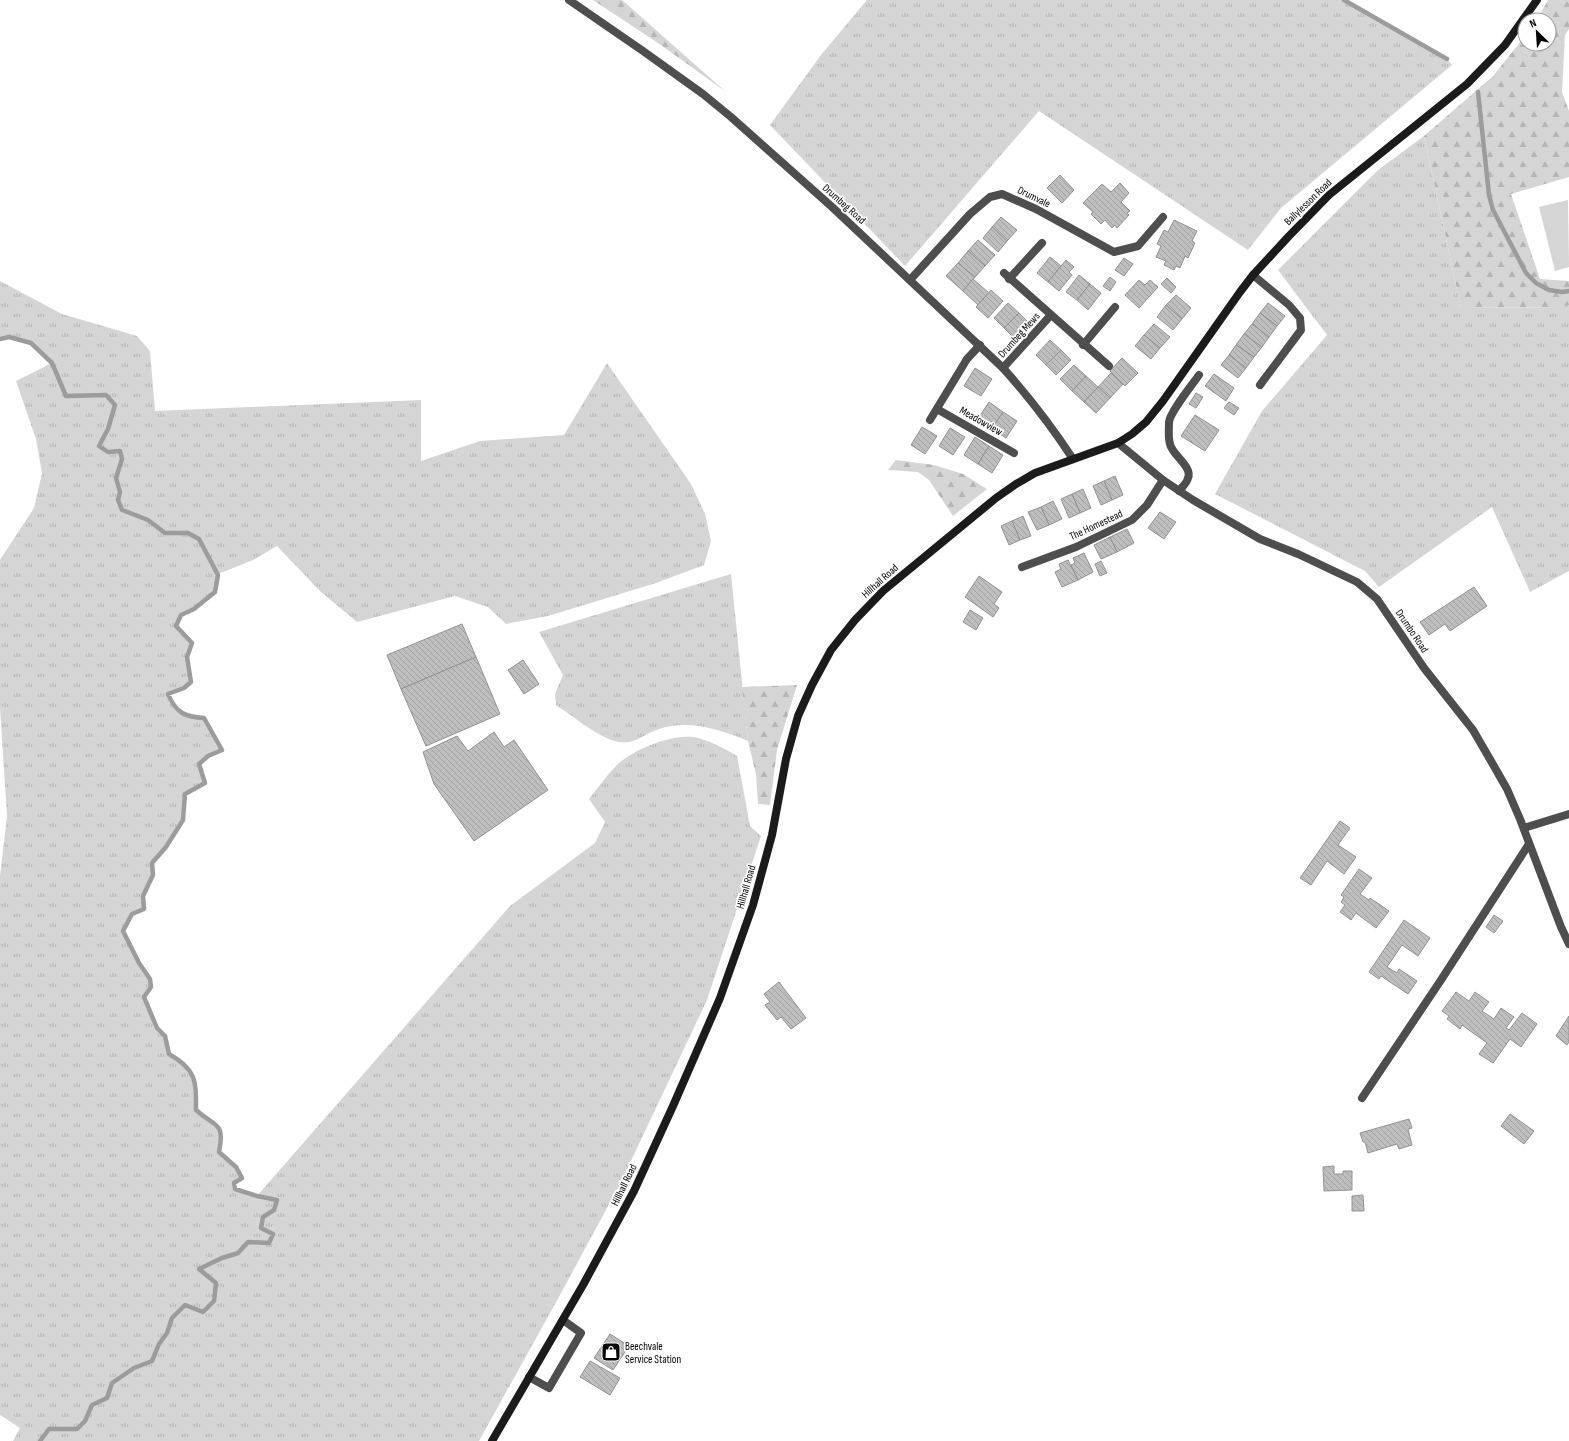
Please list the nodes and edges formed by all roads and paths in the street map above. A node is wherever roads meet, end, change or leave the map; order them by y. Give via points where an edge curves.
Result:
1 (568, 0) edge
2 (1537, 0) edge
3 (1163, 217) dead end
4 (1042, 243) dead end
5 (1253, 275) junction
6 (910, 280) junction
7 (1115, 307) dead end
8 (1050, 316) junction
9 (980, 345) junction
10 (1083, 345) junction
11 (1108, 366) dead end
12 (1003, 368) junction
13 (1199, 375) dead end
14 (1260, 385) dead end
15 (937, 408) junction
16 (930, 420) dead end
17 (1118, 443) junction
18 (1014, 453) dead end
19 (1073, 458) junction
20 (1163, 480) junction
21 (1179, 491) junction
22 (1022, 566) dead end
23 (1569, 814) edge
24 (1524, 828) junction
25 (1530, 844) junction
26 (1569, 944) edge
27 (1362, 1098) dead end
28 (563, 1320) junction
29 (529, 1377) junction
30 (492, 1441) edge

1 - 6 street, Drumbeg Road via 703,94 831,206
2 - 5 main road, Ballylesson Road via 1505,45 1467,84 1329,195
3 - 6 street, Drumvale via 1138,246 1114,252 1036,209 1002,194 990,197 970,214
4 - 8 street, Drumbeg Mews via 1006,276
5 - 14 street via 1289,305 1300,318 1301,330
5 - 17 main road, Ballylesson Road via 1146,422
6 - 9 street, Drumbeg Road
7 - 10 street
8 - 10 street, Drumbeg Mews
8 - 12 street, Drumbeg Mews
9 - 12 street, Drumbeg Road
9 - 15 street via 967,360
10 - 11 street, Drumbeg Mews
12 - 19 street, Drumbeg Road via 1052,427
13 - 21 street via 1169,421 1170,445 1189,472 1189,478
15 - 16 street
15 - 18 street, Meadowview
17 - 19 main road, Hillhall Road
17 - 20 street, Drumbo Road
19 - 28 main road, Hillhall Road via 1035,473 996,498 883,591 831,650 798,716 754,905 720,998 634,1191
20 - 21 street, Drumbo Road
20 - 22 street, The Homestead via 1132,520 1076,547
21 - 24 street, Drumbo Road via 1260,539 1357,582 1377,599 1424,668 1473,730 1507,789
23 - 24 street
24 - 25 street, Drumbo Road
25 - 26 street, Drumbo Road
25 - 27 street
28 - 29 main road, Hillhall Road
28 - 29 street via 581,1333 549,1388
29 - 30 main road, Hillhall Road

